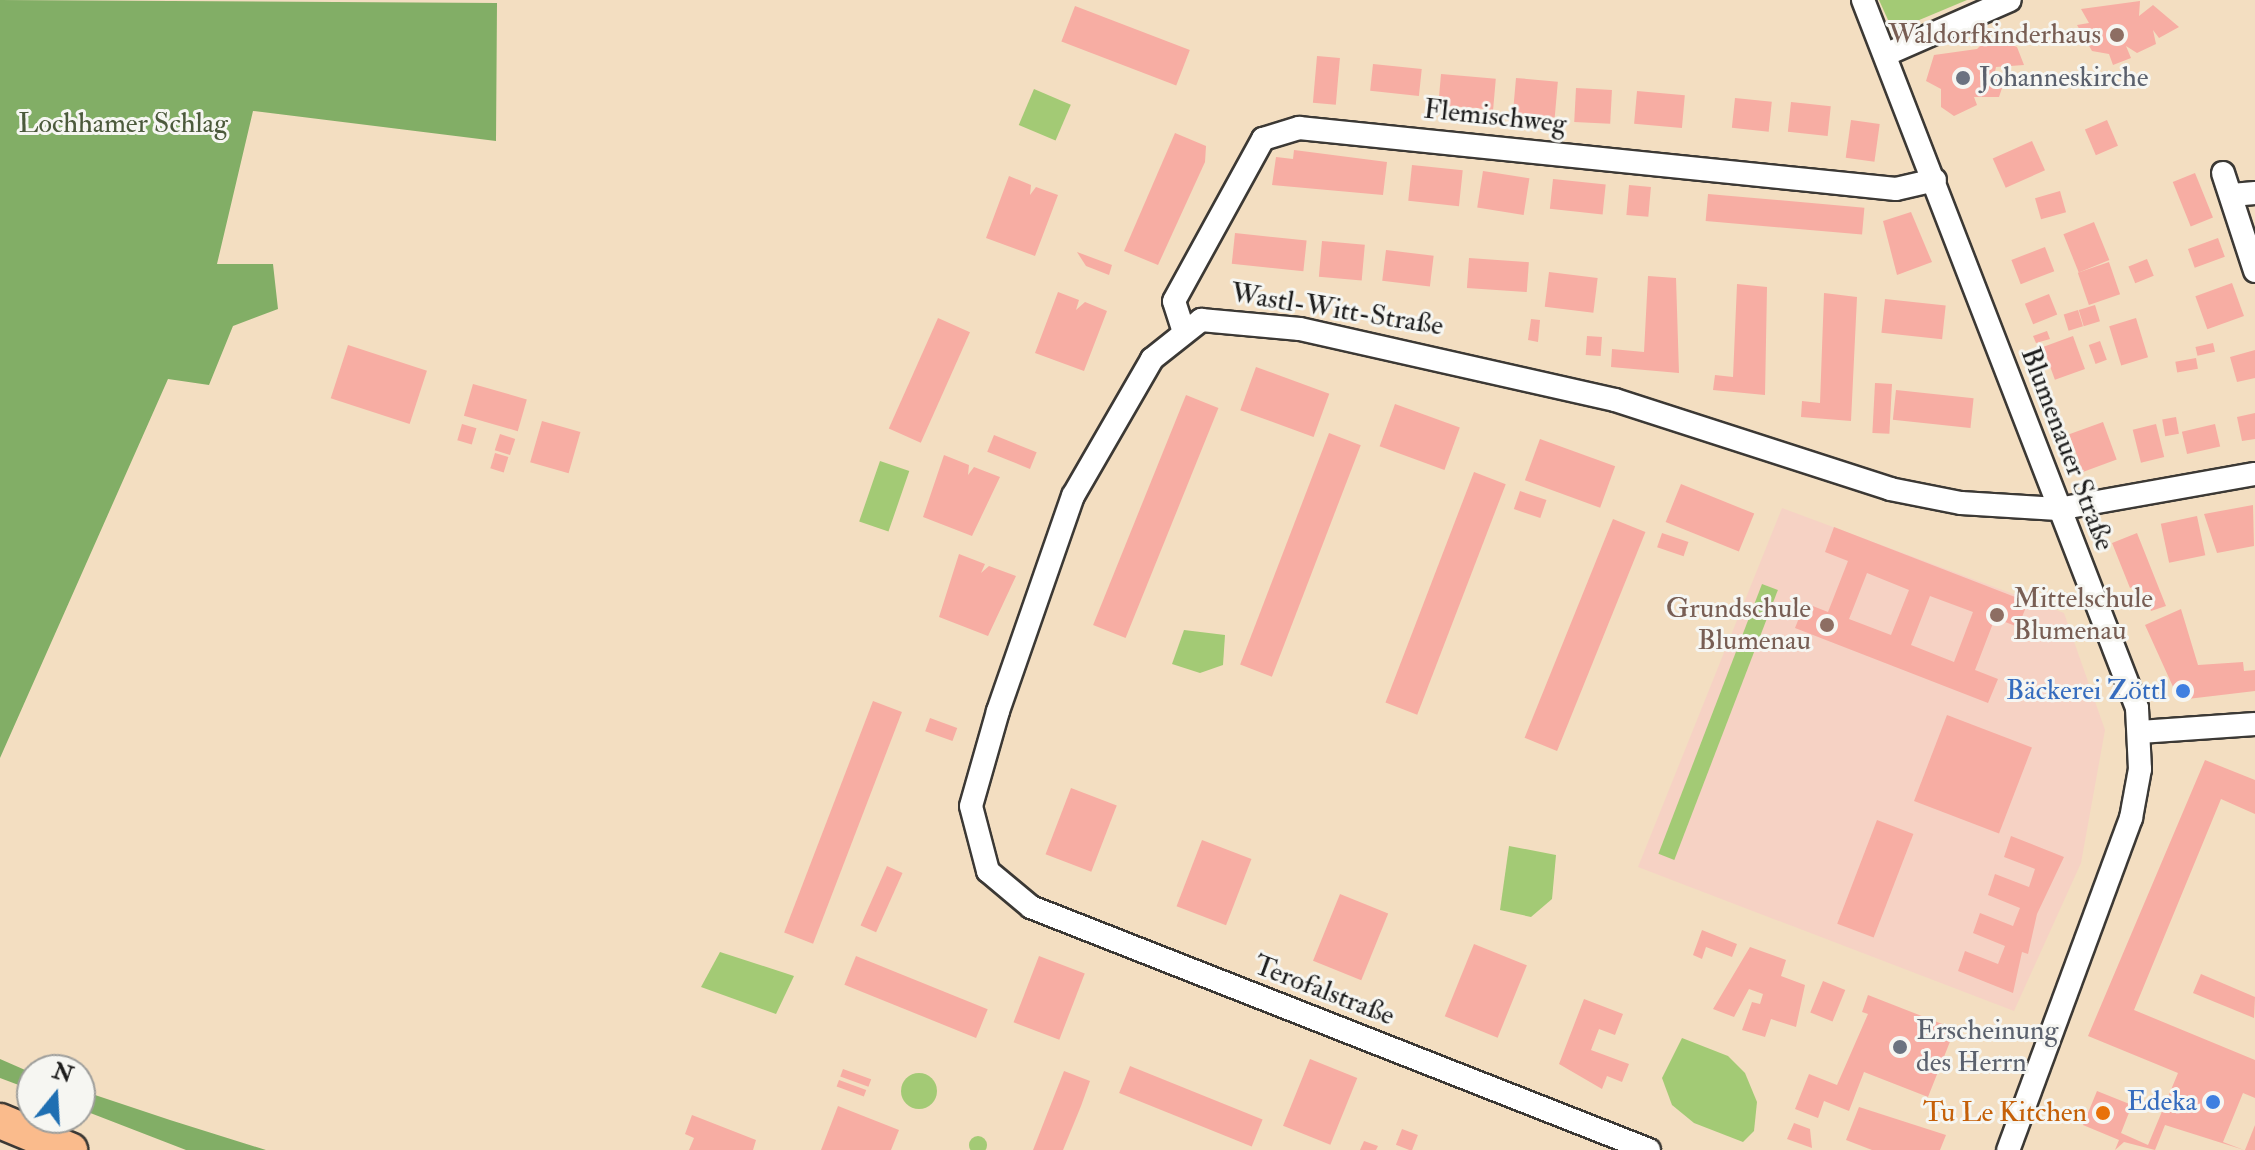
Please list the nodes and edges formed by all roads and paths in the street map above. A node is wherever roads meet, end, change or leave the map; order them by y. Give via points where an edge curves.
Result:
1 (1863, 0) edge
2 (2010, 0) edge
3 (1887, 54) junction
4 (2223, 173) dead end
5 (1935, 180) junction
6 (2244, 194) edge
7 (2255, 271) edge
8 (1183, 329) junction
9 (2255, 474) edge
10 (2058, 509) junction
11 (2255, 724) edge
12 (2140, 732) junction
13 (0, 1121) edge
14 (70, 1150) edge
15 (1649, 1150) edge
16 (2008, 1150) edge

1 - 3 street, Blumenauer Straße
2 - 3 street
3 - 5 street, Blumenauer Straße
4 - 6 street
5 - 8 street, Flemischweg via 1896,189 1299,128 1263,139 1174,301
5 - 10 street, Blumenauer Straße
6 - 7 street
8 - 10 street, Wastl-Witt-Straße via 1201,320 1240,319 1433,355 1678,418 1890,489 1958,503
8 - 15 street, Terofalstraße via 1123,402 1053,543 971,806 988,871 1031,907
9 - 10 street, Wastl-Witt-Straße
10 - 12 street, Blumenauer Straße via 2131,689
11 - 12 street
12 - 16 street, Blumenauer Straße via 2131,818
13 - 14 highway

